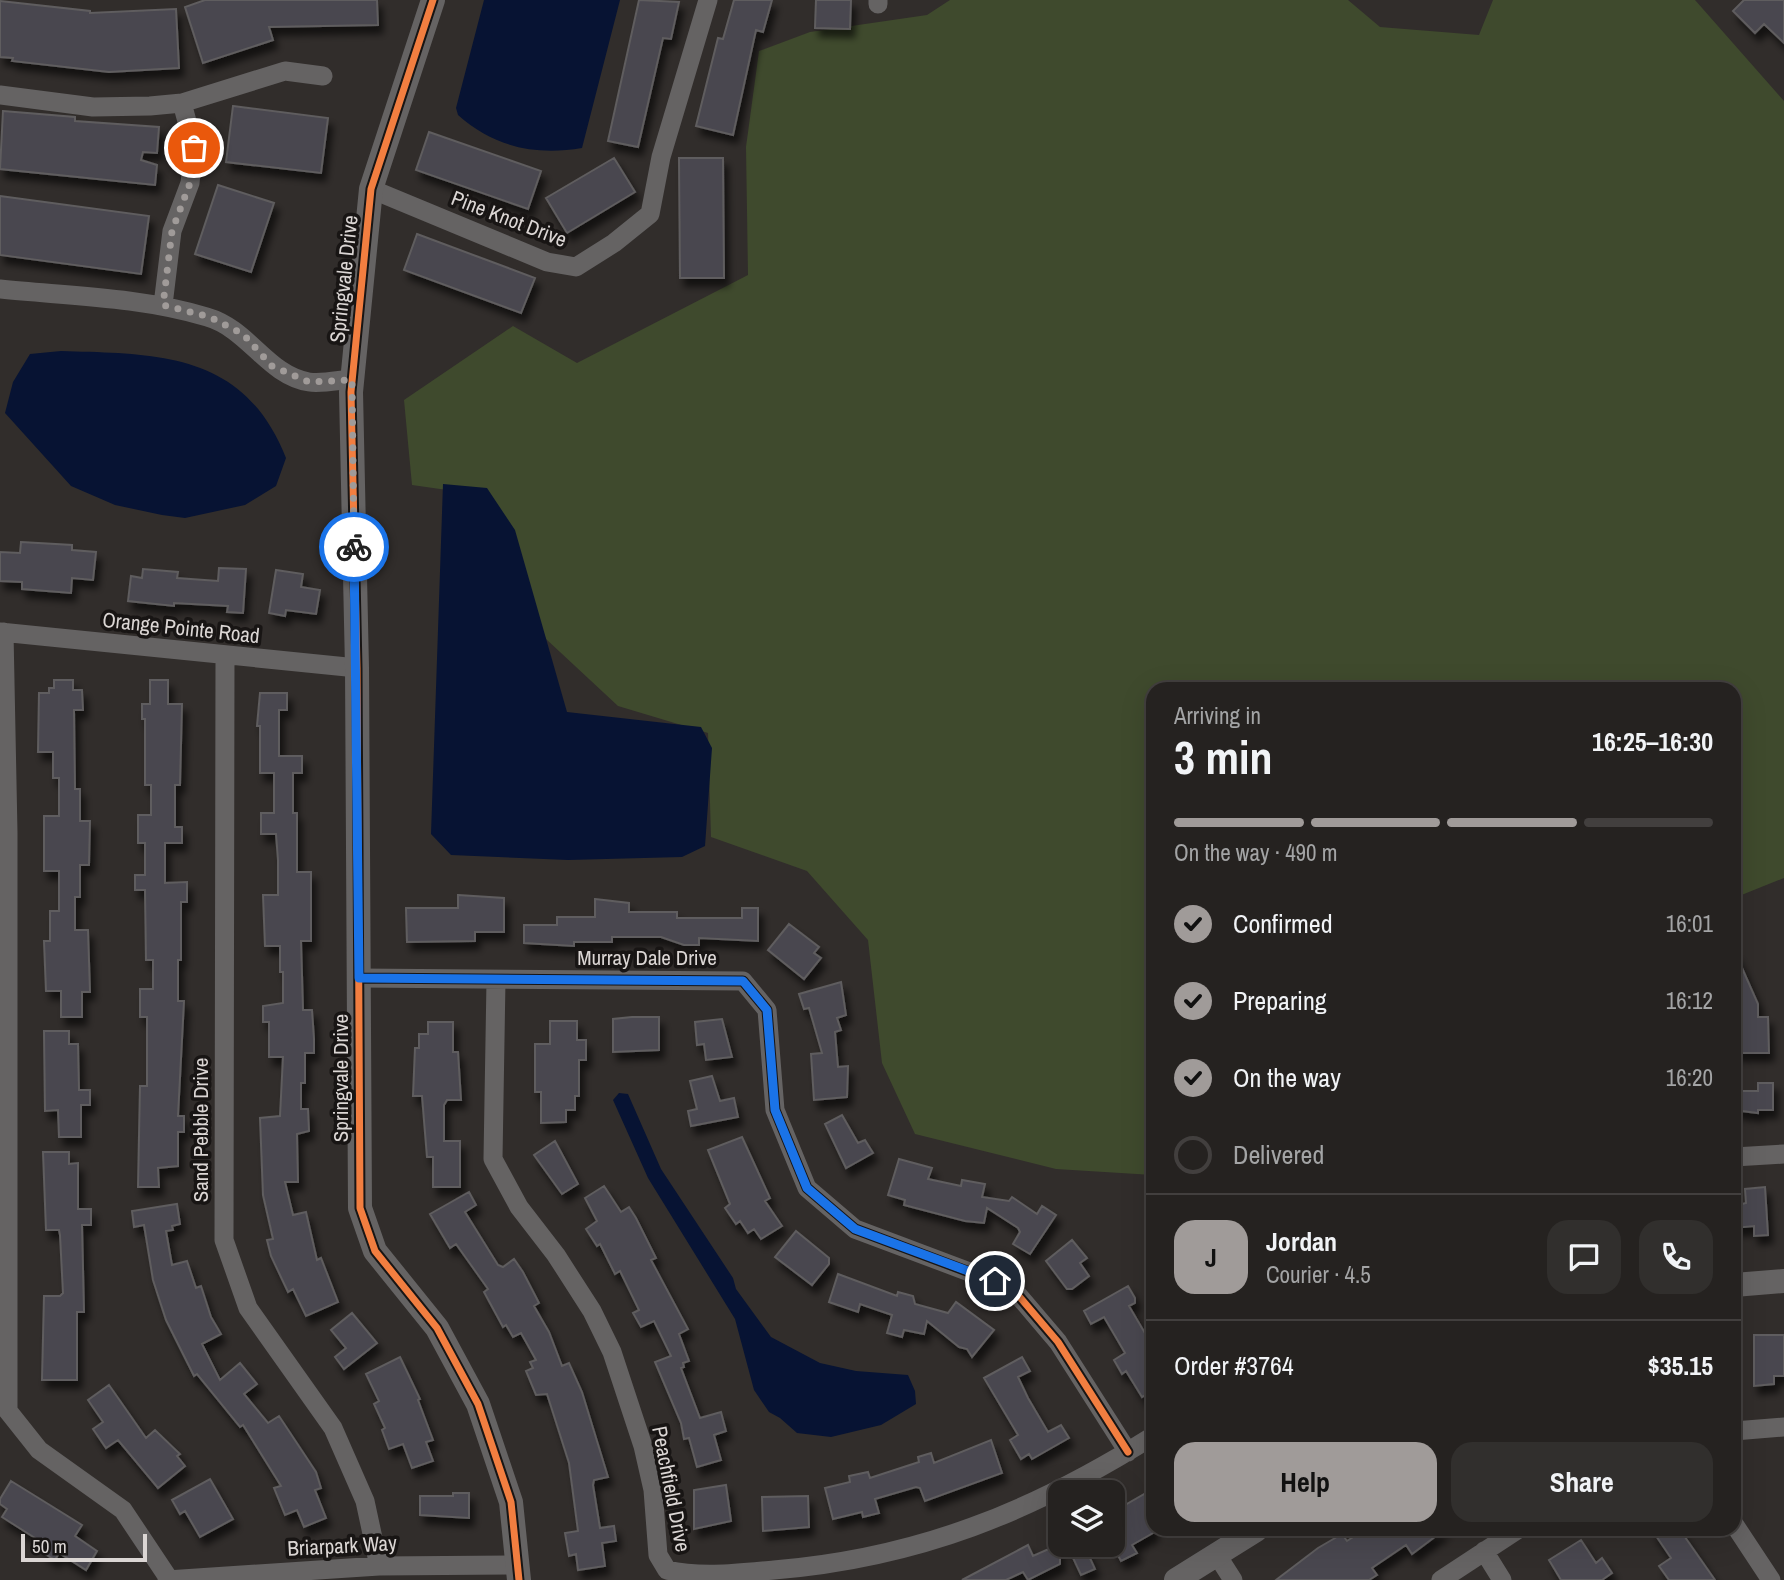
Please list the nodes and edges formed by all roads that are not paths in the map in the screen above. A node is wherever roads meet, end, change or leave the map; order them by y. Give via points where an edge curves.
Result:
1 (433, 0) edge
2 (708, 0) edge
3 (323, 76) dead end
4 (0, 95) edge
5 (182, 103) junction
6 (371, 189) junction
7 (0, 289) edge
8 (163, 305) junction
9 (352, 380) junction
10 (2, 632) edge
11 (225, 655) junction
12 (357, 668) junction
13 (4, 833) edge
14 (359, 978) junction
15 (496, 980) junction
16 (1784, 1154) edge
17 (1741, 1157) edge
18 (1784, 1281) edge
19 (1741, 1284) edge
20 (1784, 1427) edge
21 (1741, 1430) edge
22 (1146, 1440) edge
23 (1128, 1452) junction
24 (1741, 1535) edge
25 (1247, 1536) edge
26 (1508, 1536) edge
27 (1484, 1551) junction
28 (1217, 1555) junction
29 (379, 1566) junction
30 (519, 1572) edge
31 (168, 1580) edge
32 (1176, 1580) edge
33 (1234, 1580) edge
34 (1441, 1580) edge
35 (1502, 1580) edge
36 (1771, 1580) edge

1 - 6 street, Springvale Drive
2 - 6 street, Pine Knot Drive via 660,157 650,214 576,267 547,262
3 - 5 street via 285,71
4 - 5 street via 93,107
5 - 8 street via 194,148 190,183 172,231
6 - 9 street, Springvale Drive
7 - 8 street
8 - 9 street via 210,317 243,334 272,366 309,382
9 - 12 street, Springvale Drive
10 - 11 street, Orange Pointe Road
10 - 13 street
11 - 12 street, Orange Pointe Road
11 - 29 street, Sand Pebble Drive via 224,1240 248,1308 333,1428 365,1501
12 - 14 street, Springvale Drive
13 - 31 street via 8,1411 38,1450 123,1510
14 - 15 street, Murray Dale Drive
14 - 30 street, Springvale Drive via 359,1187 366,1230 384,1264 437,1328 478,1404 511,1502
15 - 23 street, Murray Dale Drive via 743,981 767,1010 775,1110 807,1188 855,1229 1012,1288 1058,1342
15 - 23 street, Peachfield Drive via 493,1159 519,1207 592,1311 612,1352 643,1446 653,1490 658,1555 667,1570 752,1572 813,1567 899,1551 1043,1500
16 - 17 street
18 - 19 street
20 - 21 street
22 - 23 street, Peachfield Drive
24 - 36 street
25 - 28 street
26 - 27 street
27 - 34 street
27 - 35 street
28 - 32 street
28 - 33 street
29 - 30 street, Briarpark Way
29 - 31 street, Briarpark Way

